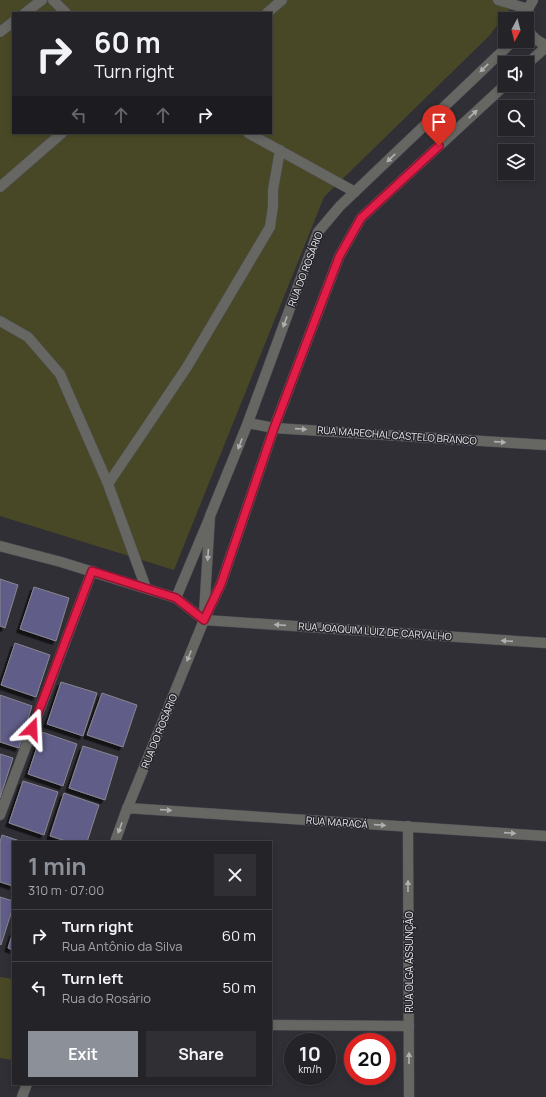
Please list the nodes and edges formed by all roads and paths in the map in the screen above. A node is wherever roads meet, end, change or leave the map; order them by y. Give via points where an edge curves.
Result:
1 (42, 0) edge
2 (53, 0) edge
3 (282, 0) edge
4 (498, 0) edge
5 (533, 0) edge
6 (26, 12) edge
7 (65, 12) edge
8 (268, 12) edge
9 (523, 12) edge
10 (528, 12) edge
11 (12, 23) edge
12 (0, 32) edge
13 (534, 37) edge
14 (546, 46) edge
15 (506, 48) edge
16 (534, 57) edge
17 (498, 91) edge
18 (61, 134) edge
19 (250, 134) edge
20 (280, 150) junction
21 (0, 187) edge
22 (354, 192) junction
23 (0, 321) edge
24 (248, 423) junction
25 (274, 428) junction
26 (546, 445) edge
27 (108, 484) junction
28 (210, 516) junction
29 (0, 546) edge
30 (92, 571) junction
31 (146, 588) junction
32 (176, 598) junction
33 (204, 620) junction
34 (546, 643) edge
35 (127, 808) junction
36 (0, 815) edge
37 (408, 826) junction
38 (546, 836) edge
39 (115, 841) edge
40 (272, 1025) edge
41 (409, 1026) junction
42 (27, 1085) edge
43 (22, 1097) edge
44 (409, 1097) edge

1 - 6 street
2 - 7 street
3 - 8 street
4 - 9 street
5 - 10 street
11 - 12 street
13 - 14 street
14 - 16 street
15 -> 22 street, RUA DO ROSÁRIO
25 -> 17 street, RUA DO ROSÁRIO via 339,257 361,218
18 - 21 street
19 - 20 street
20 - 22 street
20 - 27 street via 270,226 187,367
22 -> 24 street, RUA DO ROSÁRIO via 318,232
23 - 27 street via 28,337 60,374
24 - 25 street, RUA MARECHAL CASTELO BRANCO
24 -> 28 street, RUA DO ROSÁRIO
25 -> 26 street, RUA MARECHAL CASTELO BRANCO
25 - 33 street, RUA DO ROSÁRIO via 221,584
27 - 31 street
28 - 32 street, RUA DO ROSÁRIO
28 -> 33 street, RUA DO ROSÁRIO
29 - 30 street
30 - 31 street
30 - 36 street
31 - 32 street
32 - 33 street
34 -> 33 street, RUA JOAQUIM LUIZ DE CARVALHO
33 -> 35 street, RUA DO ROSÁRIO
35 -> 37 street, RUA MARACÁ
35 -> 39 street, RUA DO ROSÁRIO
37 -> 38 street, RUA MARACÁ
41 -> 37 street, RUA OLGA ASSUNÇÃO
40 - 41 street
44 -> 41 street, RUA OLGA ASSUNÇÃO
42 - 43 street

